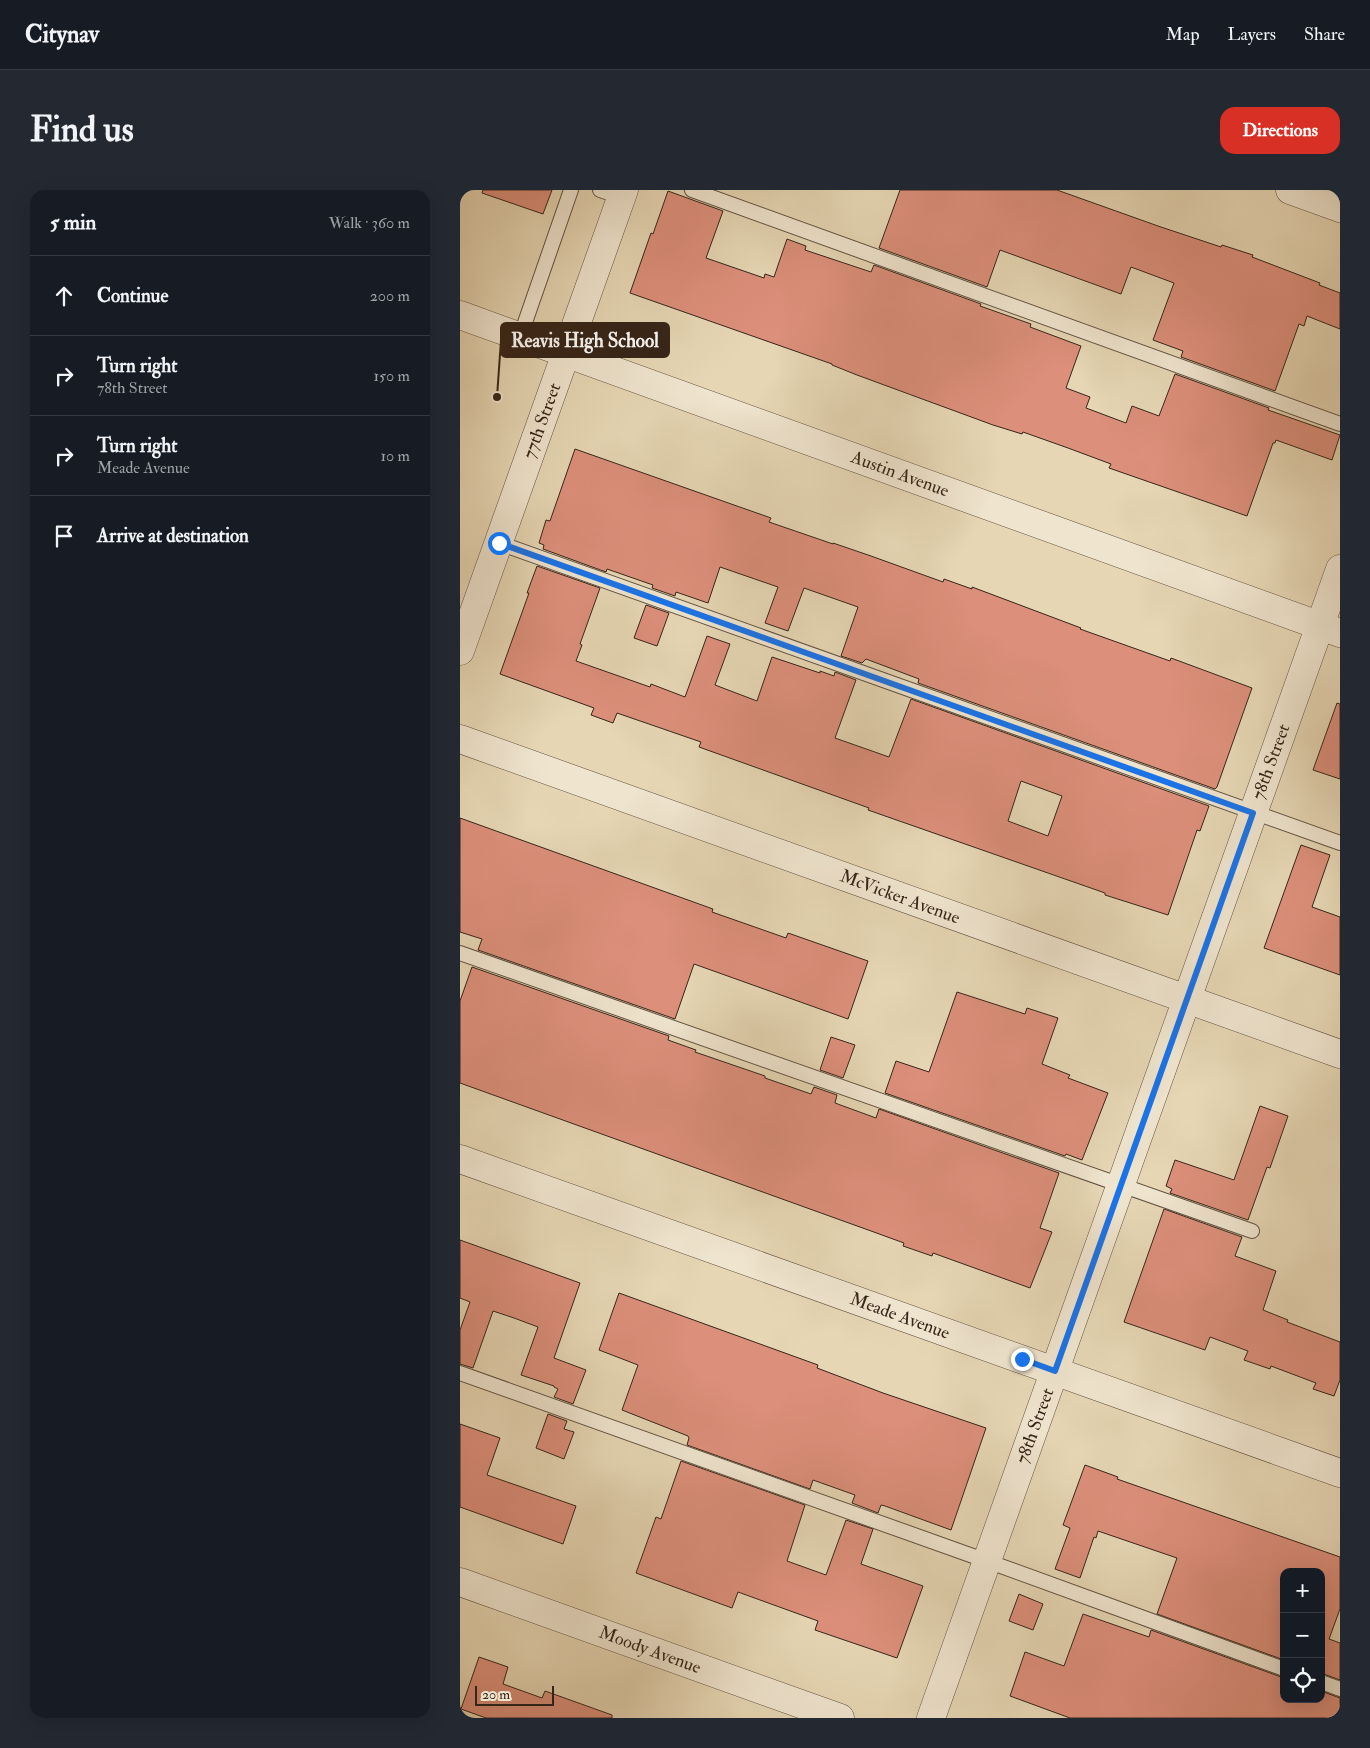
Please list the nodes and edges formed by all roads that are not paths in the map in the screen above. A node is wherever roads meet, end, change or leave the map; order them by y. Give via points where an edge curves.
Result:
1 (571, 190) edge
2 (692, 190) edge
3 (1290, 190) edge
4 (615, 192) edge
5 (1340, 208) edge
6 (460, 315) edge
7 (520, 336) junction
8 (566, 353) junction
9 (1340, 424) edge
10 (499, 543) junction
11 (1340, 569) edge
12 (1330, 630) edge
13 (460, 651) edge
14 (460, 739) edge
15 (1253, 813) junction
16 (1340, 843) edge
17 (460, 953) edge
18 (1186, 999) junction
19 (1340, 1054) edge
20 (460, 1158) edge
21 (1120, 1185) junction
22 (1252, 1231) dead end
23 (1055, 1371) junction
24 (460, 1373) edge
25 (1340, 1473) edge
26 (987, 1561) junction
27 (460, 1582) edge
28 (1280, 1668) edge
29 (1325, 1683) edge
30 (1340, 1689) edge
31 (840, 1718) edge
32 (931, 1718) edge

1 - 7 lane
2 - 9 lane
3 - 5 street
4 - 8 street, 77th Street
6 - 7 street, Austin Avenue
7 - 8 street, Austin Avenue
8 - 10 street, 77th Street
8 - 12 street, Austin Avenue
10 - 13 street, 77th Street
10 - 15 lane
11 - 12 street, 78th Street
12 - 15 street, 78th Street
14 - 18 street, McVicker Avenue
15 - 16 lane
15 - 18 street, 78th Street
17 - 21 lane
18 - 19 street, McVicker Avenue
18 - 21 street, 78th Street
20 - 23 street, Meade Avenue
21 - 22 lane
21 - 23 street, 78th Street
23 - 25 street, Meade Avenue
23 - 26 street, 78th Street
24 - 26 lane
26 - 28 lane
26 - 32 street, 78th Street
27 - 31 street, Moody Avenue
29 - 30 lane

